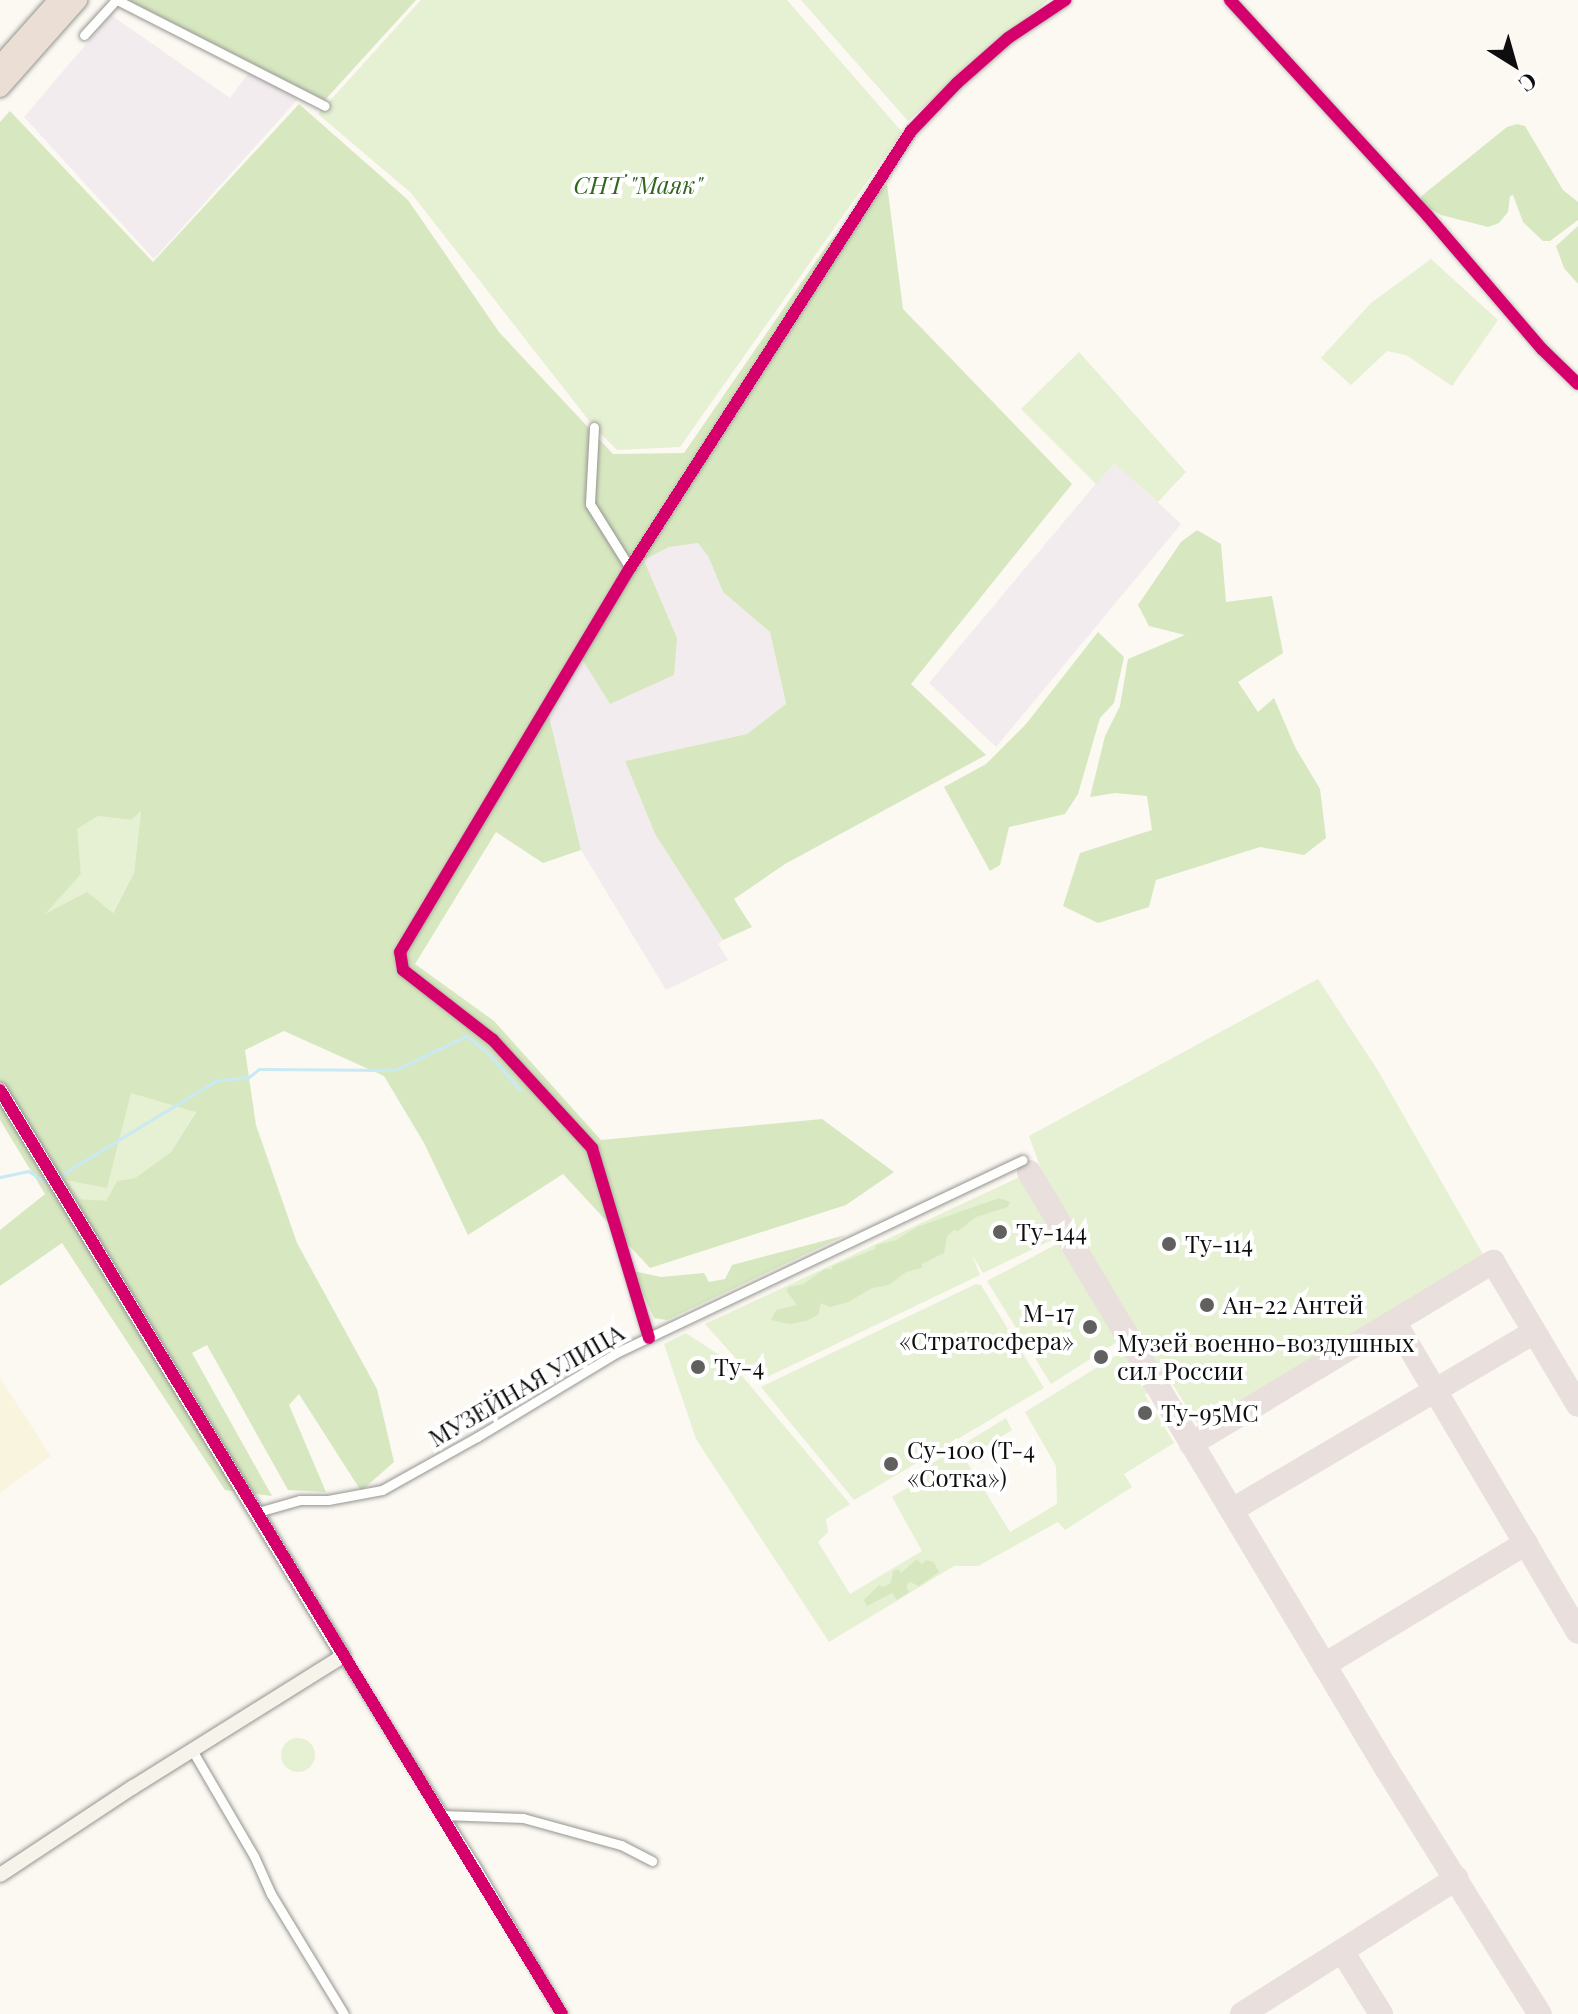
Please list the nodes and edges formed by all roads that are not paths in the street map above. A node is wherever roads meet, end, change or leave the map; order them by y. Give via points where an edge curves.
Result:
1 (58, 0) edge
2 (78, 0) edge
3 (116, 0) edge
4 (1065, 0) edge
5 (1230, 0) edge
6 (84, 35) dead end
7 (0, 65) edge
8 (0, 88) edge
9 (325, 106) dead end
10 (1578, 384) edge
11 (594, 427) dead end
12 (630, 568) junction
13 (0, 1090) edge
14 (1023, 1160) dead end
15 (649, 1338) junction
16 (258, 1512) junction
17 (343, 1656) junction
18 (192, 1750) junction
19 (443, 1815) junction
20 (652, 1861) dead end
21 (0, 1875) edge
22 (344, 2014) edge
23 (562, 2014) edge

1 - 7 highway
2 - 8 highway
3 - 6 street
3 - 9 street
4 - 12 street via 1008,38 911,131
5 - 10 street
11 - 12 street via 590,504
12 - 15 street via 400,952 403,970 493,1040 592,1148
13 - 16 street
14 - 15 street, МУЗЕЙНАЯ УЛИЦА
15 - 16 street, МУЗЕЙНАЯ УЛИЦА via 382,1490 300,1500
16 - 17 street
17 - 18 street
17 - 19 street
18 - 21 street
18 - 22 street
19 - 20 street via 523,1818 621,1845
19 - 23 street

